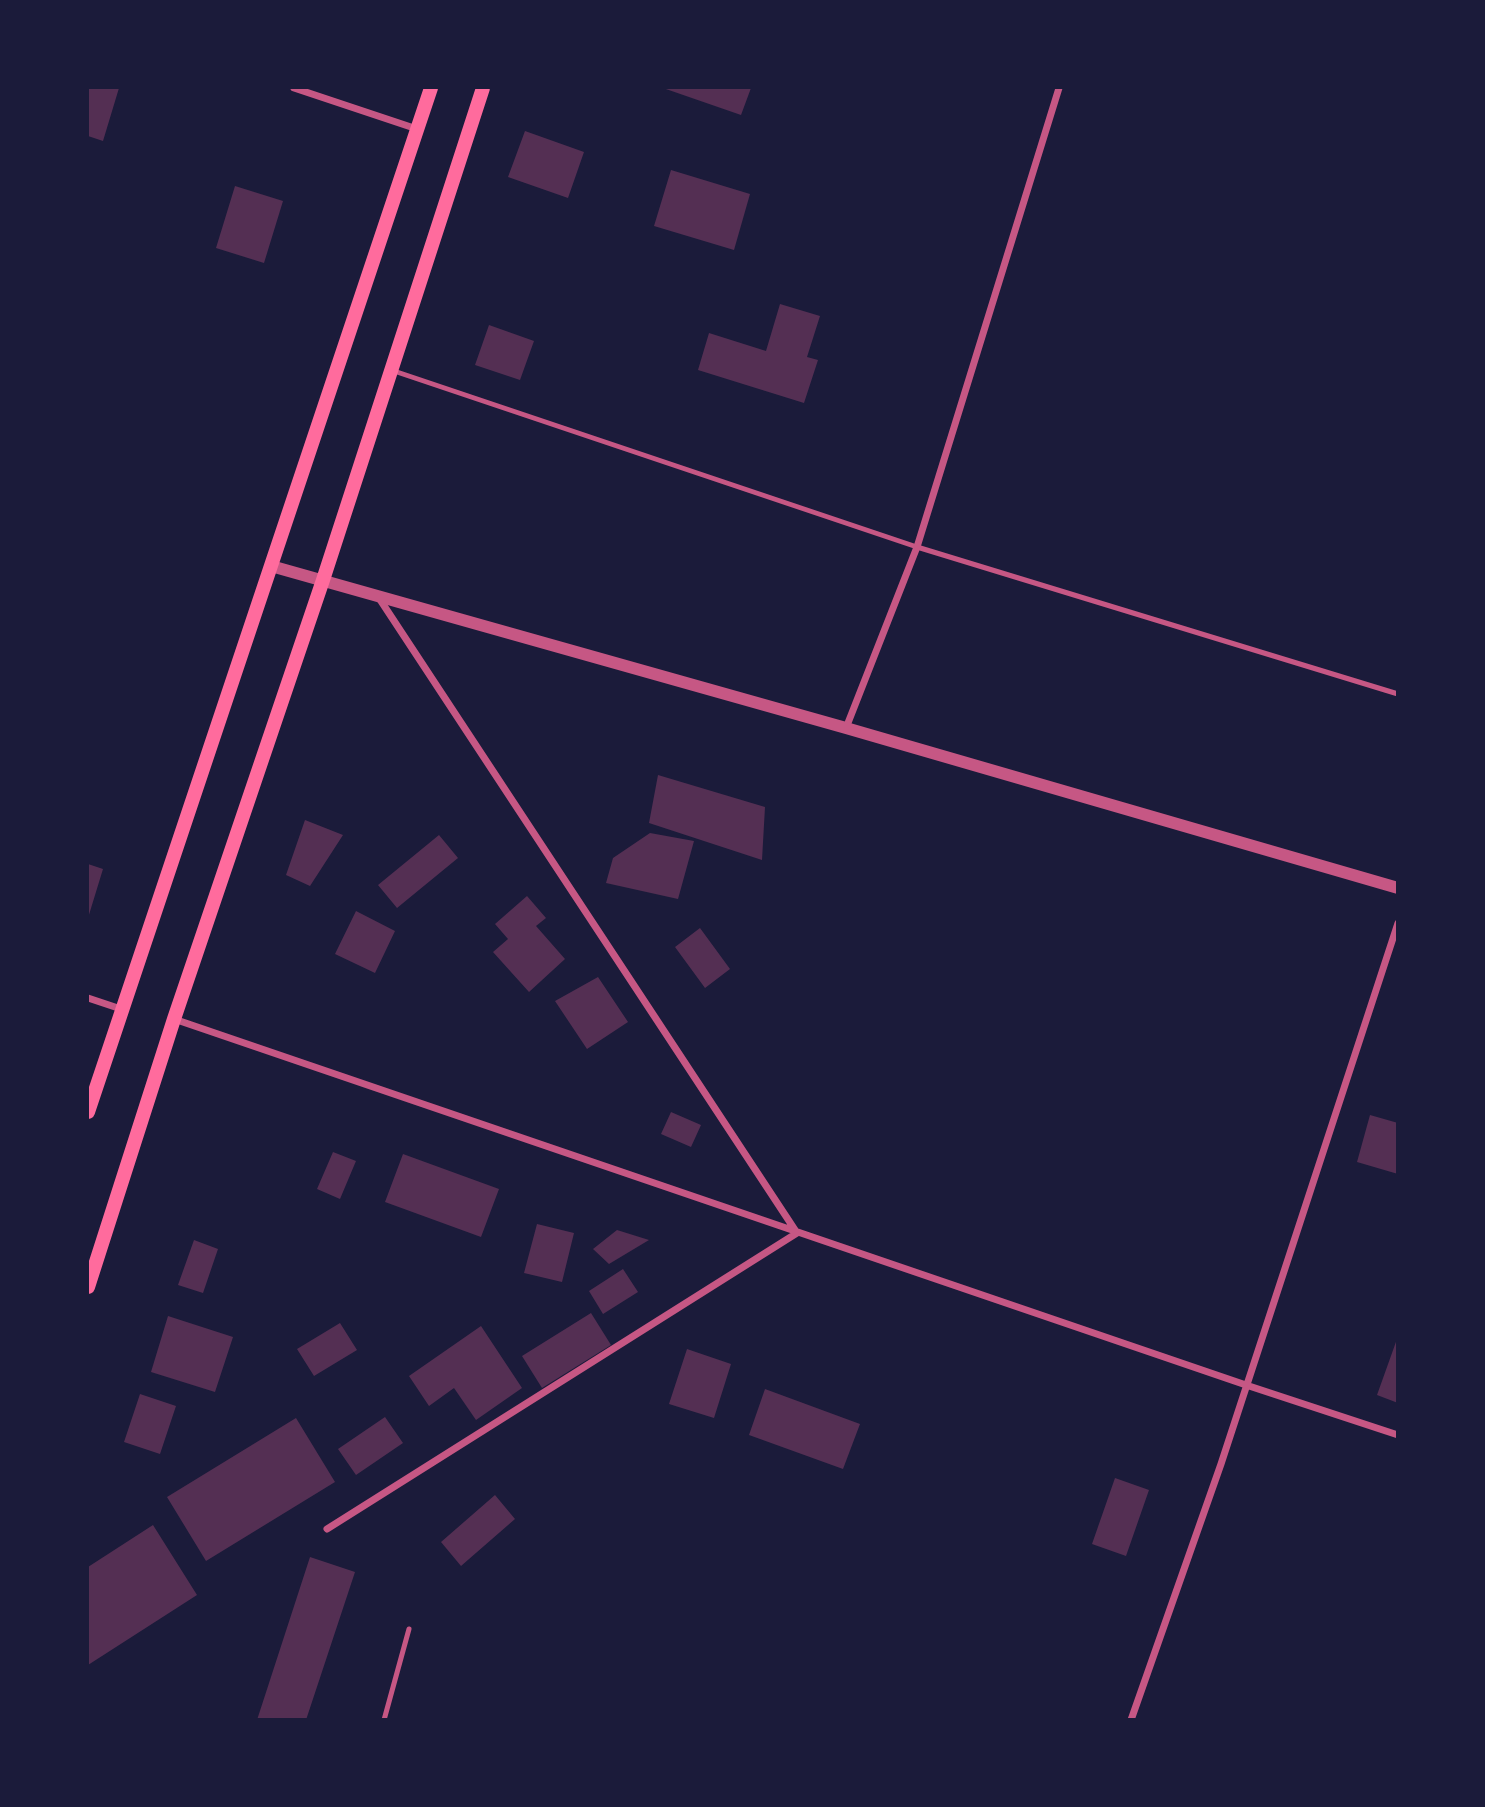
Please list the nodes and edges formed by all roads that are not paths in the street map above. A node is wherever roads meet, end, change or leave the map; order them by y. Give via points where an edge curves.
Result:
1 (294, 88) edge
2 (431, 88) edge
3 (483, 88) edge
4 (1059, 88) edge
5 (417, 129) junction
6 (391, 370) junction
7 (917, 547) junction
8 (271, 566) junction
9 (323, 580) junction
10 (376, 595) junction
11 (1398, 694) edge
12 (846, 728) junction
13 (1398, 888) edge
14 (1398, 923) edge
15 (88, 998) edge
16 (121, 1009) junction
17 (174, 1019) junction
18 (88, 1112) edge
19 (797, 1233) junction
20 (88, 1287) edge
21 (1246, 1385) junction
22 (1398, 1435) edge
23 (327, 1529) dead end
24 (409, 1629) dead end
25 (384, 1720) edge
26 (1130, 1720) edge

1 - 5 street
2 - 5 main road
3 - 6 main road
4 - 7 street
5 - 8 main road
6 - 7 lane
6 - 9 main road
7 - 11 lane
7 - 12 street
8 - 9 street
8 - 16 main road
9 - 10 street
9 - 17 main road
10 - 12 street
10 - 19 street
12 - 13 street
14 - 21 street
15 - 16 street
16 - 18 main road
17 - 19 street
17 - 20 main road
19 - 21 street
19 - 23 street
21 - 22 street
21 - 26 street
24 - 25 lane

